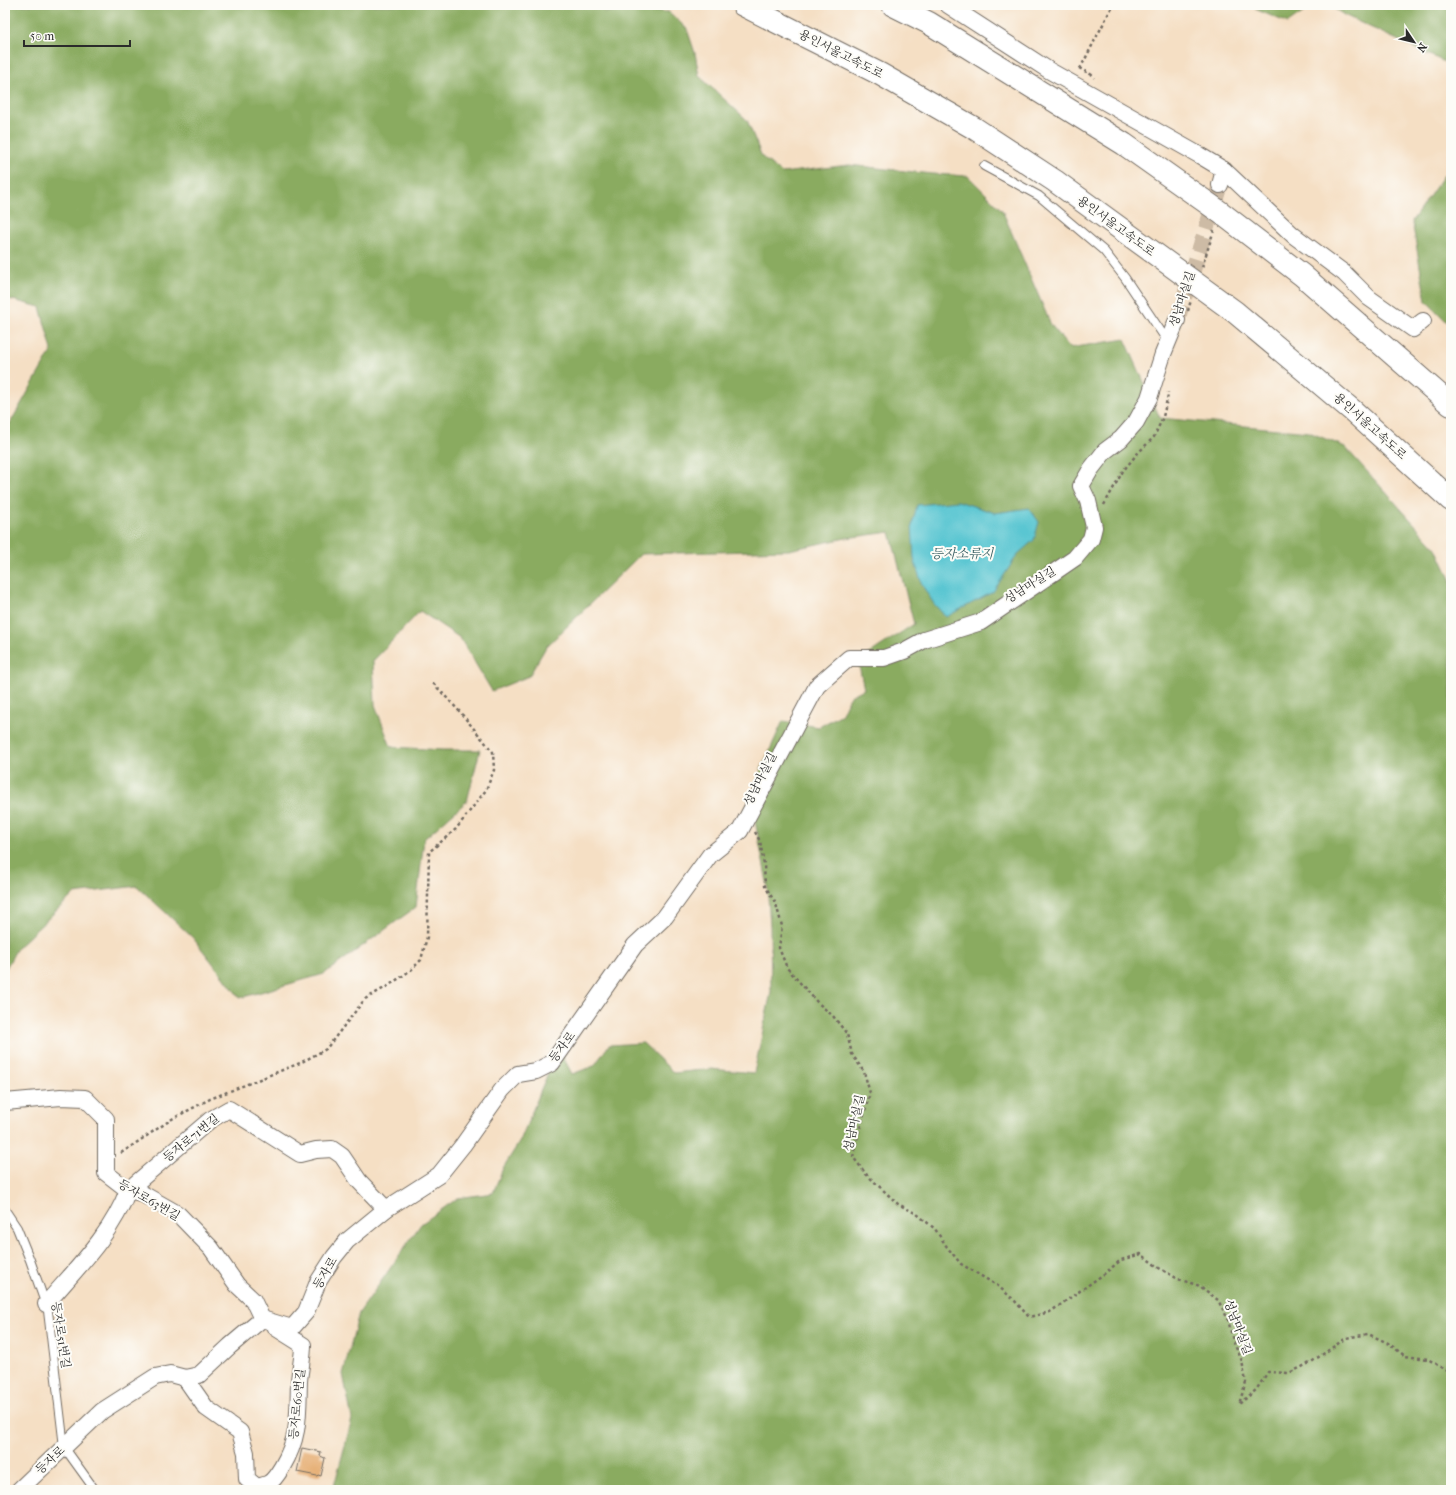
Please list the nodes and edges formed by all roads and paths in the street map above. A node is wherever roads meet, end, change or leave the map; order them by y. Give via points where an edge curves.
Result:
1 (743, 5) edge
2 (893, 5) edge
3 (948, 5) edge
4 (1113, 5) edge
5 (1076, 67) dead end
6 (1080, 69) junction
7 (1096, 80) dead end
8 (1073, 84) junction
9 (984, 166) dead end
10 (1224, 170) junction
11 (1220, 185) tunnel mouth
12 (1215, 226) dead end
13 (1201, 271) dead end
14 (1194, 293) dead end
15 (1182, 318) joint
16 (1423, 321) dead end
17 (1168, 342) junction
18 (1167, 388) dead end
19 (1451, 405) edge
20 (1451, 500) edge
21 (1102, 509) dead end
22 (433, 683) dead end
23 (753, 828) dead end
24 (5, 1102) edge
25 (105, 1163) junction
26 (128, 1190) junction
27 (386, 1209) junction
28 (5, 1210) edge
29 (46, 1304) junction
30 (262, 1319) junction
31 (1451, 1376) edge
32 (185, 1378) junction
33 (64, 1447) junction
34 (19, 1490) edge
35 (95, 1490) edge

1 - 20 highway, 용인서울고속도로 via 887,78 974,128 1055,181 1235,312 1353,410
2 - 19 highway via 929,24 1124,144 1220,212 1302,275
3 - 8 street
4 - 6 path
5 - 6 path
6 - 7 path
6 - 8 path
8 - 10 street
9 - 17 lane via 1039,196 1104,251
10 - 11 street
10 - 16 street via 1292,235 1344,273 1369,298 1413,329
12 - 13 path, 성남마실길
14 - 15 path, 성남마실길
15 - 17 street
17 - 27 street, 등자로 via 1149,398 1136,422 1121,440 1105,450 1081,486 1088,501 1094,527 1091,539 1075,558 982,622 924,640 884,658 849,658 816,686 740,831 710,855 665,917 635,945 552,1063 536,1071 518,1074 502,1090 439,1175
18 - 21 path via 1163,417 1154,437 1123,471
22 - 25 path via 493,752 494,770 486,790 456,829 429,852 427,937 421,960 411,970 365,1000 326,1049 300,1063 210,1099 172,1119
23 - 31 path, 성남마실길 via 760,841 765,886 776,904 782,926 779,948 787,968 833,1016 846,1034 852,1054 864,1072 870,1093 853,1157 866,1174 898,1204 917,1214 935,1229 961,1264 998,1286 1029,1317 1050,1312 1121,1260 1141,1254 1178,1279 1200,1286 1218,1300 1242,1361 1246,1382 1239,1404 1256,1390 1268,1372 1289,1373 1310,1363 1346,1338 1368,1334 1388,1343 1406,1356 1428,1359
24 - 25 street via 60,1097 85,1098 106,1119
25 - 26 street, 등자로63번길 via 106,1173
26 - 27 street, 등자로71번길 via 210,1120 229,1109 300,1154 332,1149 342,1156 359,1182
26 - 29 street via 105,1233
26 - 30 street, 등자로63번길 via 141,1194 178,1214 211,1248 237,1285 253,1300
27 - 30 street, 등자로 via 347,1241 334,1257 318,1282 306,1312 292,1328
28 - 29 lane, 등자로51번길 via 17,1228
29 - 33 lane, 등자로51번길
30 - 32 street, 등자로 via 199,1375
30 - 32 street, 등자로60번길 via 303,1344 296,1433 290,1454 270,1483 257,1487 247,1479 246,1453 240,1432 206,1408
32 - 33 street, 등자로 via 170,1374 155,1377 102,1410
33 - 34 street, 등자로
33 - 35 lane

